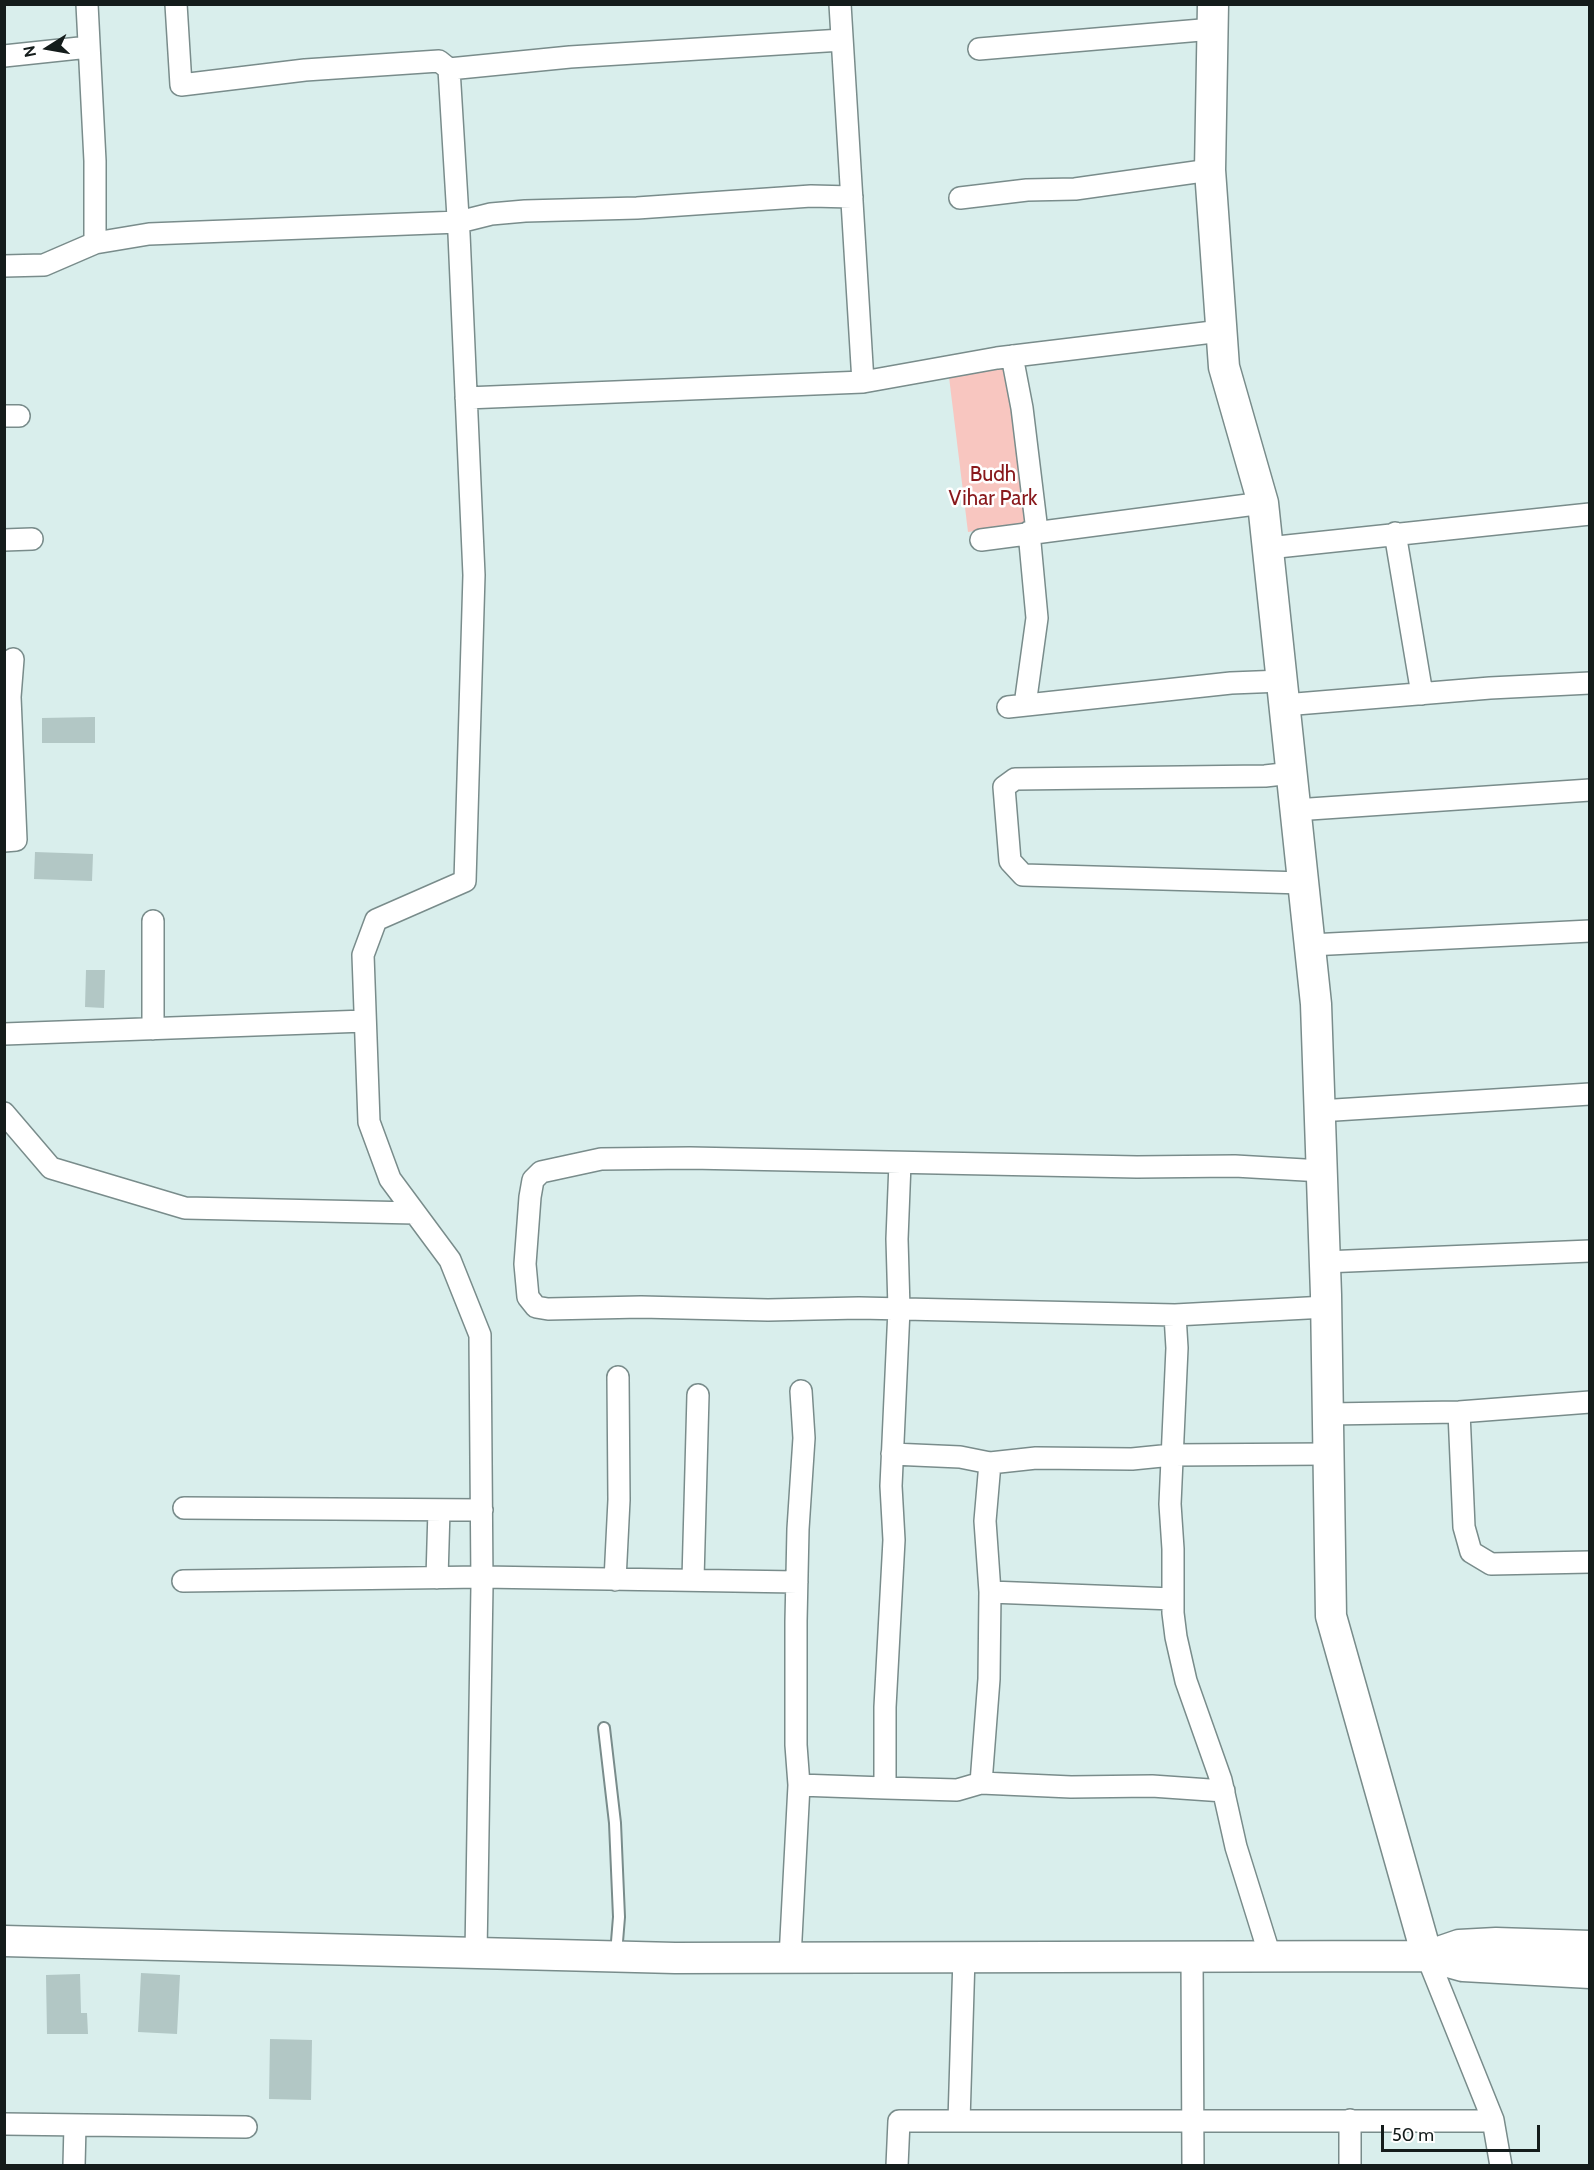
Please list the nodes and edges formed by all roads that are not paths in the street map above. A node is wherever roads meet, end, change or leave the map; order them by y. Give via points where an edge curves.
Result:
1 (87, 4) edge
2 (176, 4) edge
3 (840, 4) edge
4 (1213, 17) edge
5 (842, 40) junction
6 (89, 47) junction
7 (979, 49) dead end
8 (4, 56) edge
9 (448, 69) junction
10 (1210, 170) junction
11 (852, 197) junction
12 (960, 198) dead end
13 (459, 222) junction
14 (95, 243) junction
15 (4, 266) edge
16 (1221, 331) junction
17 (1012, 356) junction
18 (863, 382) junction
19 (466, 398) junction
20 (1263, 503) junction
21 (1590, 514) edge
22 (1033, 532) junction
23 (1395, 533) junction
24 (32, 539) dead end
25 (4, 540) edge
26 (981, 540) dead end
27 (1268, 548) junction
28 (13, 659) dead end
29 (1590, 683) edge
30 (1283, 693) junction
31 (1422, 694) junction
32 (1292, 773) junction
33 (1590, 790) edge
34 (1295, 810) junction
35 (4, 841) edge
36 (1303, 884) junction
37 (153, 921) dead end
38 (1589, 931) edge
39 (1590, 942) edge
40 (1310, 945) junction
41 (366, 1021) junction
42 (153, 1029) junction
43 (4, 1034) edge
44 (1590, 1094) edge
45 (1319, 1111) junction
46 (4, 1113) edge
47 (900, 1163) junction
48 (1322, 1171) junction
49 (415, 1213) junction
50 (1590, 1251) edge
51 (1324, 1262) junction
52 (1326, 1307) junction
53 (898, 1308) junction
54 (1175, 1315) junction
55 (618, 1377) dead end
56 (801, 1391) dead end
57 (698, 1395) dead end
58 (1590, 1402) edge
59 (1459, 1412) junction
60 (1328, 1414) junction
61 (892, 1454) junction
62 (1328, 1454) junction
63 (1172, 1455) junction
64 (990, 1463) junction
65 (184, 1508) dead end
66 (482, 1509) junction
67 (439, 1510) junction
68 (1590, 1562) edge
69 (482, 1577) junction
70 (437, 1578) junction
71 (693, 1579) junction
72 (615, 1580) junction
73 (183, 1581) dead end
74 (796, 1582) junction
75 (990, 1592) junction
76 (1173, 1599) junction
77 (604, 1728) dead end
78 (981, 1783) junction
79 (799, 1785) junction
80 (885, 1788) junction
81 (1224, 1791) junction
82 (4, 1941) edge
83 (1590, 1946) edge
84 (476, 1953) junction
85 (1192, 1956) junction
86 (1270, 1956) junction
87 (1426, 1956) junction
88 (616, 1957) junction
89 (964, 1957) junction
90 (790, 1958) junction
91 (1590, 1973) edge
92 (1193, 2119) junction
93 (1350, 2120) junction
94 (959, 2121) junction
95 (1493, 2121) junction
96 (4, 2124) edge
97 (75, 2125) junction
98 (246, 2127) dead end
99 (74, 2166) edge
100 (897, 2166) edge
101 (1193, 2166) edge
102 (1350, 2166) edge
103 (1501, 2166) edge

1 - 6 street
2 - 9 street via 181,84 305,70 438,62
3 - 5 street
4 - 7 street
4 - 10 street
5 - 9 street via 570,57
5 - 11 street
6 - 8 street
6 - 14 street via 96,161
9 - 13 street
10 - 12 street via 1075,189
10 - 16 street
11 - 13 street via 525,211
11 - 18 street
13 - 14 street via 149,234
13 - 19 street
14 - 15 street via 44,264
16 - 17 street
16 - 20 street via 1224,367
17 - 18 street
17 - 22 street via 1022,408
18 - 19 street
19 - 41 street via 474,575 465,881 376,920 363,955
20 - 22 street
20 - 27 street
21 - 23 street
22 - 26 street
22 - 30 street via 1037,618 1017,706 1219,684
23 - 27 street
23 - 31 street
24 - 25 street
27 - 30 street
28 - 35 street via 10,697 16,840
29 - 31 street
30 - 31 street
30 - 32 street
32 - 34 street
32 - 36 street via 1015,779 1004,787 1010,861 1023,875
33 - 34 street
34 - 36 street
36 - 40 street
37 - 42 street
38 - 39 street
38 - 40 street
40 - 45 street
41 - 42 street
41 - 49 street via 369,1122 390,1179
42 - 43 street
44 - 45 street
45 - 48 street
46 - 49 street via 51,1168 185,1208
47 - 48 street via 1235,1166
47 - 53 street
47 - 53 street via 601,1159 552,1167 533,1180 525,1264 528,1297 536,1306 548,1310
48 - 51 street
49 - 66 street via 450,1260 480,1335
50 - 51 street
51 - 52 street
52 - 54 street
52 - 60 street
53 - 54 street
53 - 61 street
54 - 63 street
55 - 72 street
56 - 74 street via 804,1438
57 - 71 street
58 - 59 street
59 - 60 street
59 - 68 street via 1464,1527 1471,1552 1491,1564
60 - 62 street
61 - 64 street via 960,1457
61 - 80 street via 894,1540
62 - 63 street
62 - 87 street via 1331,1616
63 - 64 street
63 - 76 street
64 - 75 street via 985,1521
65 - 67 street
66 - 67 street
66 - 69 street
67 - 70 street
69 - 70 street
69 - 72 street
69 - 84 street
70 - 73 street
71 - 72 street
71 - 74 street
74 - 79 street
75 - 76 street
75 - 78 street via 989,1678
76 - 81 street via 1186,1681
77 - 88 lane via 615,1823 619,1917
78 - 80 street via 957,1790
78 - 81 street
79 - 80 street
79 - 90 street
81 - 86 street via 1236,1846
82 - 84 street
83 - 87 street via 1468,1944
84 - 88 street
85 - 86 street
85 - 89 street
85 - 92 street
86 - 87 street
87 - 91 street via 1463,1966
87 - 95 street
88 - 90 street
89 - 90 street
89 - 94 street
92 - 93 street
92 - 94 street
92 - 101 street
93 - 95 street
93 - 102 street
94 - 100 street via 899,2121
95 - 103 street
96 - 97 street
97 - 98 street
97 - 99 street

